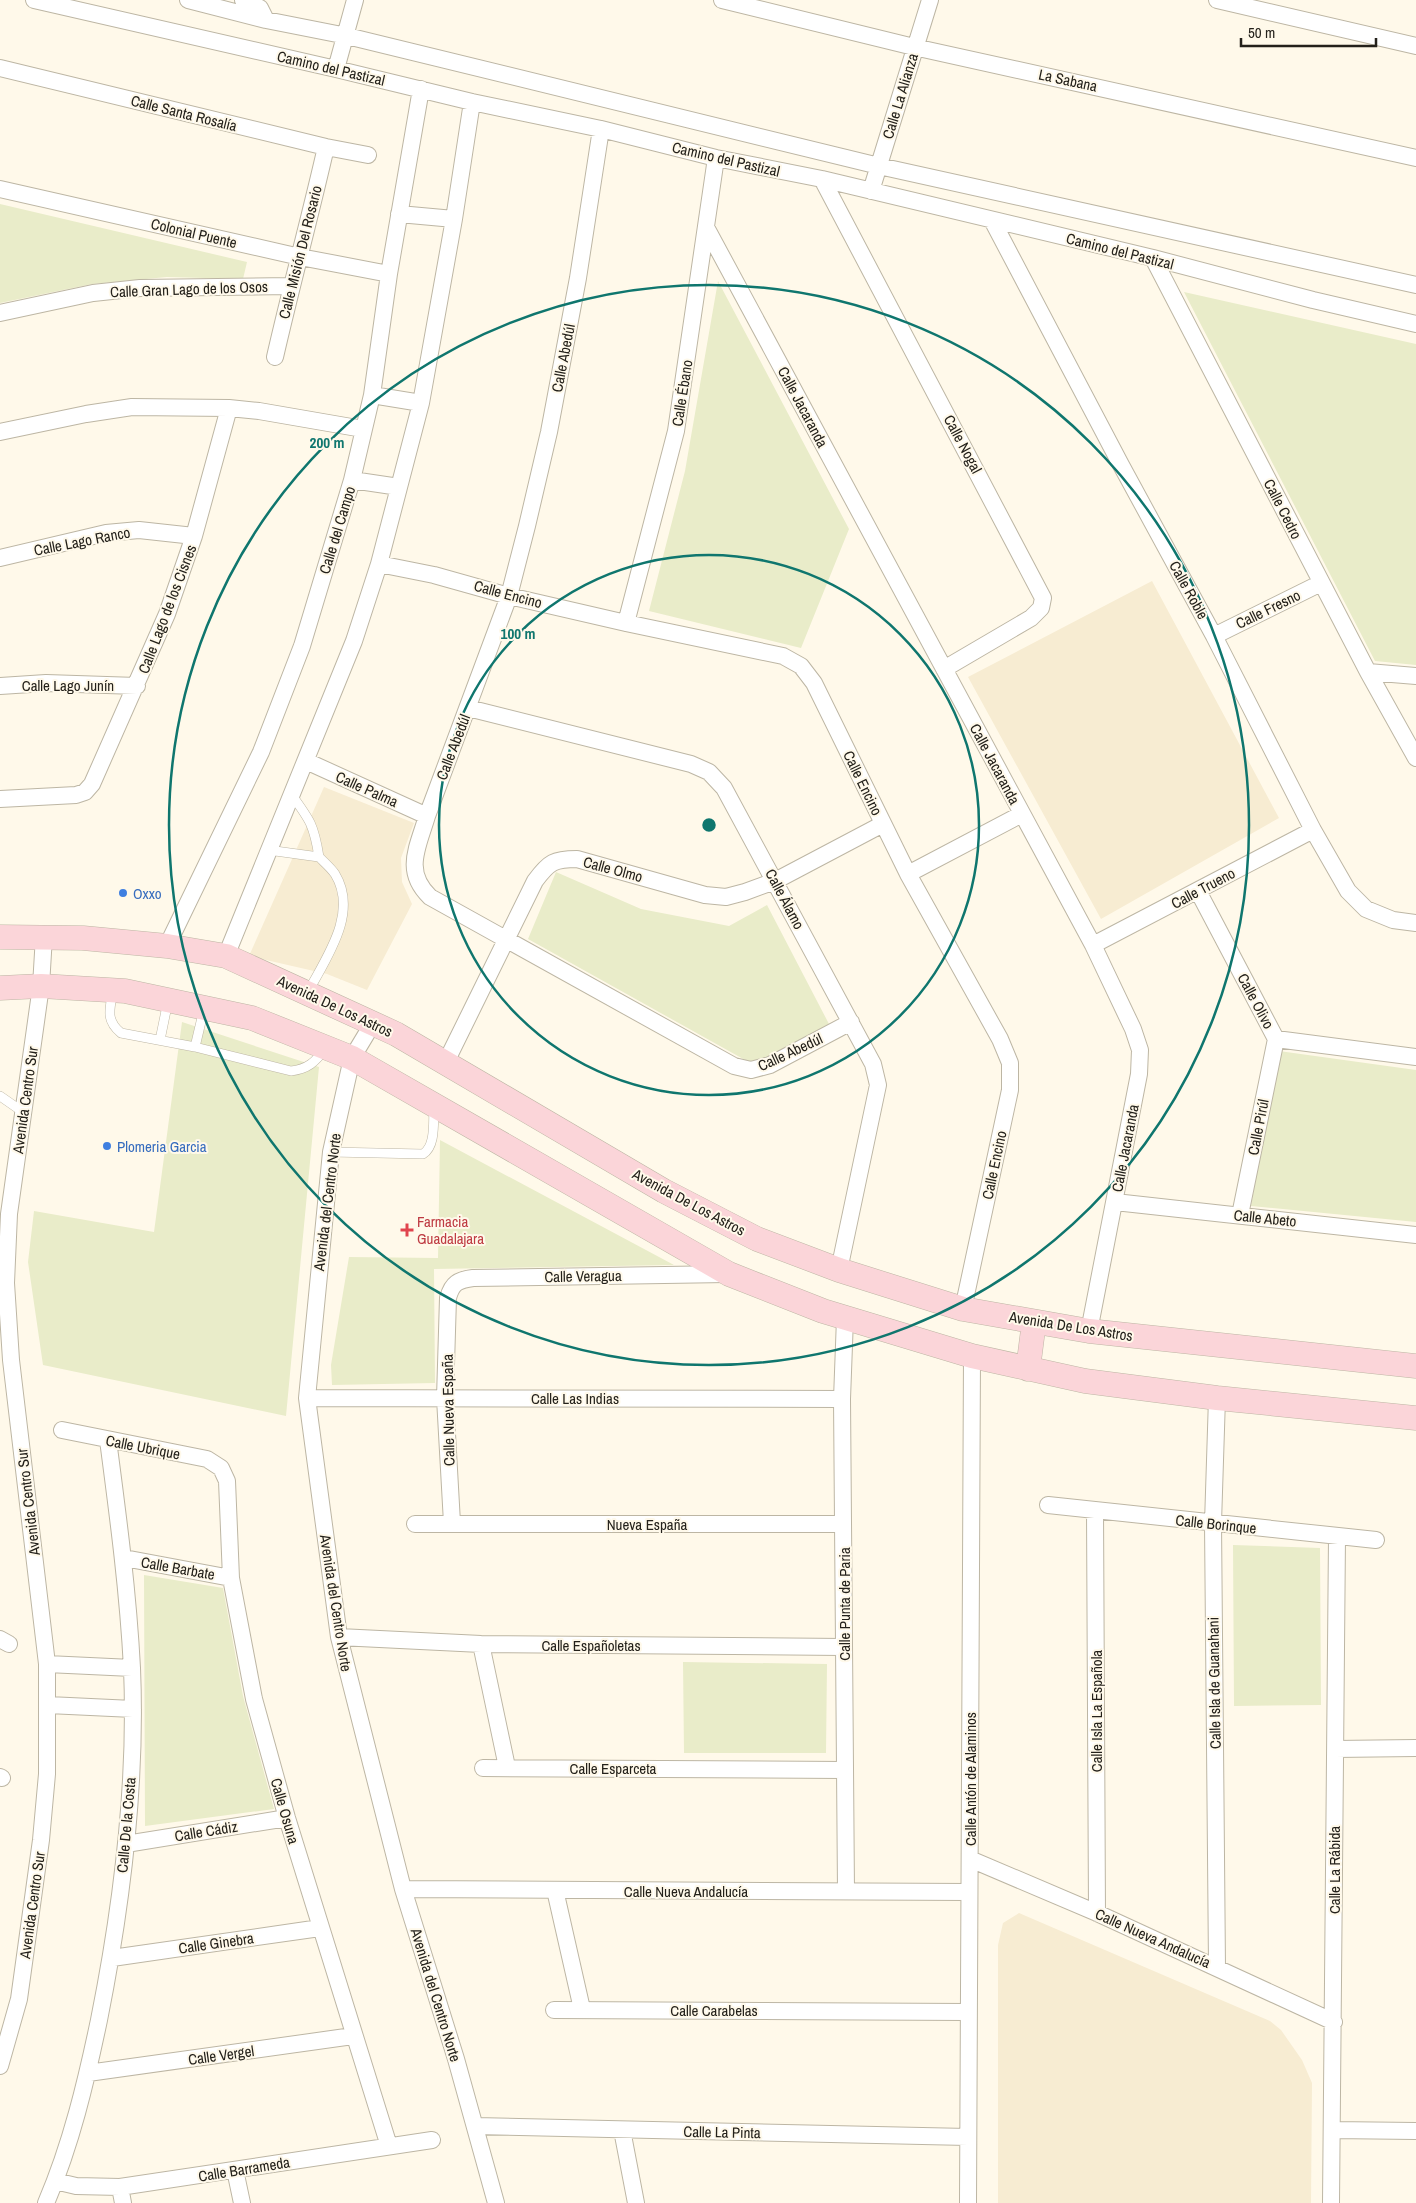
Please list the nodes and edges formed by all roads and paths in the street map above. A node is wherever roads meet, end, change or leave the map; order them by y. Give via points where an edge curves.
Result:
1 (34, 0) edge
2 (188, 0) edge
3 (243, 0) edge
4 (355, 0) edge
5 (722, 0) edge
6 (930, 0) edge
7 (1217, 0) edge
8 (79, 4) edge
9 (266, 20) junction
10 (347, 36) junction
11 (1416, 46) edge
12 (914, 47) junction
13 (0, 68) edge
14 (336, 69) junction
15 (421, 90) junction
16 (472, 102) junction
17 (601, 129) junction
18 (326, 147) junction
19 (368, 155) dead end
20 (716, 158) junction
21 (1416, 158) edge
22 (879, 166) junction
23 (822, 180) junction
24 (0, 188) edge
25 (871, 191) junction
26 (399, 214) junction
27 (454, 219) junction
28 (992, 220) junction
29 (707, 229) junction
30 (300, 257) junction
31 (1153, 258) junction
32 (389, 274) junction
33 (1416, 285) edge
34 (291, 286) junction
35 (0, 313) edge
36 (1416, 324) edge
37 (275, 357) dead end
38 (372, 395) junction
39 (421, 403) junction
40 (229, 408) junction
41 (363, 429) junction
42 (0, 432) edge
43 (352, 480) junction
44 (399, 487) junction
45 (194, 536) junction
46 (0, 558) edge
47 (379, 564) junction
48 (1321, 583) junction
49 (508, 596) junction
50 (626, 623) junction
51 (1214, 636) junction
52 (944, 669) junction
53 (1368, 672) junction
54 (1416, 676) edge
55 (0, 686) edge
56 (137, 686) junction
57 (468, 708) junction
58 (1416, 758) edge
59 (306, 762) junction
60 (291, 794) junction
61 (0, 799) edge
62 (1022, 814) junction
63 (427, 816) junction
64 (883, 824) junction
65 (1313, 830) junction
66 (268, 850) junction
67 (319, 857) junction
68 (908, 874) junction
69 (775, 881) junction
70 (1198, 891) junction
71 (1416, 923) edge
72 (44, 936) junction
73 (0, 938) edge
74 (508, 939) junction
75 (1093, 945) junction
76 (167, 946) junction
77 (226, 956) junction
78 (41, 986) junction
79 (0, 988) edge
80 (113, 990) junction
81 (308, 992) junction
82 (168, 1000) junction
83 (204, 1008) junction
84 (850, 1022) junction
85 (373, 1024) junction
86 (1276, 1039) junction
87 (160, 1040) junction
88 (195, 1047) junction
89 (326, 1048) junction
90 (1416, 1057) edge
91 (352, 1058) junction
92 (446, 1062) junction
93 (0, 1096) edge
94 (435, 1106) junction
95 (23, 1112) junction
96 (331, 1152) junction
97 (1114, 1202) junction
98 (1240, 1215) junction
99 (1416, 1235) edge
100 (839, 1270) junction
101 (729, 1274) junction
102 (448, 1298) joint
103 (963, 1309) junction
104 (845, 1318) junction
105 (1034, 1322) junction
106 (1089, 1331) junction
107 (972, 1356) junction
108 (1416, 1366) edge
109 (1028, 1369) junction
110 (307, 1398) junction
111 (446, 1398) junction
112 (1217, 1398) junction
113 (842, 1400) junction
114 (1416, 1418) edge
115 (62, 1430) dead end
116 (108, 1440) junction
117 (221, 1468) joint
118 (1048, 1505) dead end
119 (1095, 1510) junction
120 (452, 1523) junction
121 (1213, 1523) junction
122 (415, 1524) dead end
123 (843, 1524) junction
124 (1337, 1537) junction
125 (1376, 1540) dead end
126 (124, 1558) junction
127 (231, 1578) junction
128 (339, 1637) junction
129 (481, 1644) junction
130 (844, 1647) junction
131 (47, 1664) junction
132 (132, 1668) junction
133 (48, 1704) junction
134 (133, 1709) junction
135 (1334, 1748) junction
136 (1416, 1748) edge
137 (507, 1767) junction
138 (483, 1768) dead end
139 (845, 1770) junction
140 (286, 1818) junction
141 (126, 1844) junction
142 (970, 1859) junction
143 (403, 1889) junction
144 (555, 1890) junction
145 (846, 1891) junction
146 (969, 1892) junction
147 (1097, 1913) junction
148 (320, 1928) junction
149 (112, 1958) junction
150 (1217, 1967) junction
151 (582, 2009) junction
152 (554, 2010) dead end
153 (968, 2012) junction
154 (1334, 2022) junction
155 (353, 2036) junction
156 (0, 2066) edge
157 (88, 2073) junction
158 (475, 2126) junction
159 (622, 2130) junction
160 (1332, 2130) junction
161 (1416, 2131) edge
162 (968, 2137) junction
163 (432, 2140) dead end
164 (389, 2146) junction
165 (235, 2170) junction
166 (56, 2181) junction
167 (122, 2195) edge
168 (46, 2203) edge
169 (242, 2203) edge
170 (496, 2203) edge
171 (636, 2203) edge
172 (968, 2203) edge
173 (1331, 2203) edge

1 - 8 street, Camino del Pastizal
2 - 9 street, Camino del Pastizal
3 - 9 street via 260,8
4 - 10 street
5 - 12 street, La Sabana
6 - 12 street, Calle La Alianza
7 - 11 street
8 - 14 street, Camino del Pastizal
9 - 10 street, Camino del Pastizal
10 - 14 street
10 - 22 street, Camino del Pastizal
12 - 21 street, La Sabana
12 - 22 street, Calle La Alianza
13 - 18 street, Calle Santa Rosalía
14 - 15 street, Camino del Pastizal
15 - 16 street, Camino del Pastizal
15 - 26 street, Calle del Campo
16 - 17 street, Camino del Pastizal
16 - 27 street
17 - 20 street, Camino del Pastizal
17 - 49 street, Calle Abedúl via 578,278 549,432
18 - 19 street, Calle Santa Rosalía
18 - 30 street, Calle Misión Del Rosario
20 - 23 street, Camino del Pastizal
20 - 29 street, Calle Ébano
22 - 25 street, Calle La Alianza
22 - 33 street, Camino del Pastizal
23 - 25 street, Camino del Pastizal
23 - 52 street, Calle Nogal via 1043,598 1041,608 1031,618
24 - 30 street, Colonial Puente
25 - 28 street, Camino del Pastizal
26 - 27 street
26 - 32 street, Calle del Campo
27 - 39 street
28 - 31 street, Camino del Pastizal
28 - 51 street, Calle Roble
29 - 50 street, Calle Ébano via 676,431
29 - 52 street, Calle Jacaranda
30 - 32 street, Colonial Puente
30 - 34 street, Calle Misión Del Rosario
31 - 36 street, Camino del Pastizal
31 - 48 street, Calle Cedro
32 - 38 street, Calle del Campo
34 - 35 street, Calle Gran Lago de los Osos via 140,288
34 - 37 street, Calle Misión Del Rosario
38 - 39 street
38 - 41 street, Calle del Campo
39 - 44 street
40 - 41 street
40 - 42 street via 132,407
40 - 45 street, Calle Lago de los Cisnes
41 - 43 street, Calle del Campo
43 - 44 street
43 - 76 street, Calle del Campo via 302,646 260,752
44 - 47 street
45 - 46 street, Calle Lago Ranco via 139,530 106,533
45 - 56 street, Calle Lago de los Cisnes
47 - 49 street, Calle Encino via 434,574
47 - 59 street via 354,641
48 - 51 street, Calle Fresno
48 - 53 street, Calle Cedro
49 - 50 street, Calle Encino
49 - 57 street, Calle Abedúl
50 - 64 street, Calle Encino via 783,656 802,666 814,683
51 - 65 street, Calle Roble
52 - 62 street, Calle Jacaranda
53 - 54 street
53 - 58 street, Calle Cedro
55 - 56 street, Calle Lago Junín via 46,683
56 - 61 street, Calle Lago de los Cisnes via 92,784 85,792
57 - 63 street, Calle Abedúl
57 - 69 street, Calle Álamo via 691,764 709,772 724,788
59 - 60 street
59 - 63 street, Calle Palma
60 - 66 street
60 - 67 lane via 315,831
62 - 68 street
62 - 75 street, Calle Jacaranda
63 - 74 street, Calle Abedúl via 414,866 421,888 430,897
64 - 68 street, Calle Encino
64 - 69 street, Calle Olmo
65 - 70 street, Calle Trueno
65 - 71 street, Calle Roble via 1348,891 1366,909 1393,920
66 - 67 lane
66 - 77 street
67 - 81 lane via 335,874 343,895 342,917 336,938
68 - 103 street, Calle Encino via 1000,1038 1010,1063 1010,1090
69 - 74 street, Calle Olmo via 726,897 705,895 577,859 559,859 546,866 535,881
69 - 84 street, Calle Álamo
70 - 75 street, Calle Trueno
70 - 86 street, Calle Olivo
72 - 73 main road, Avenida De Los Astros
72 - 76 main road, Avenida De Los Astros
72 - 78 street, Avenida Centro Sur
74 - 84 street, Calle Abedúl via 734,1066 751,1070 770,1065
74 - 92 street, Calle Olmo
75 - 97 street, Calle Jacaranda via 1140,1050 1139,1074
76 - 77 main road, Avenida De Los Astros
77 - 81 main road, Avenida De Los Astros
78 - 79 main road
78 - 80 main road
78 - 95 street, Avenida Centro Sur
80 - 82 main road
80 - 87 lane via 112,1026 121,1033
81 - 85 main road, Avenida De Los Astros
82 - 83 main road
82 - 87 lane
83 - 88 lane
83 - 89 main road via 252,1018
84 - 100 street, Calle Álamo via 873,1064 878,1085
85 - 91 street, Avenida del Centro Norte
85 - 92 main road, Avenida De Los Astros
86 - 90 street, Calle Olivo
86 - 98 street, Calle Pirúl
87 - 88 lane
88 - 89 lane via 291,1071 313,1064
89 - 91 main road
91 - 94 main road
91 - 96 street, Avenida del Centro Norte
92 - 100 main road, Avenida De Los Astros via 664,1191 757,1239
93 - 95 lane
94 - 96 lane via 431,1145 423,1154
94 - 101 main road
95 - 131 street, Avenida Centro Sur via 9,1214 6,1283 11,1360
96 - 110 street, Avenida del Centro Norte
97 - 98 street, Calle Abeto
97 - 106 street, Calle Jacaranda
98 - 99 street, Calle Abeto
100 - 103 main road, Avenida De Los Astros
101 - 102 street, Calle Veragua via 473,1278 459,1280 451,1287
101 - 104 main road
102 - 111 street, Calle Nueva España
103 - 105 main road, Avenida De Los Astros
104 - 107 main road
104 - 113 street, Calle Punta de Paria
105 - 106 main road, Avenida De Los Astros
105 - 109 main road
106 - 108 main road, Avenida De Los Astros
107 - 109 main road
107 - 142 street, Calle Antón de Alaminos
109 - 112 main road via 1085,1381
110 - 111 street, Calle Las Indias
110 - 128 street, Avenida del Centro Norte
111 - 113 street, Calle Las Indias
111 - 120 street, Calle Nueva España
112 - 114 main road
112 - 121 street, Calle Isla de Guanahani
113 - 123 street, Calle Punta de Paria
115 - 116 street, Calle Ubrique
116 - 117 street, Calle Ubrique via 207,1460
116 - 126 street, Calle De la Costa
117 - 127 street, Calle Osuna via 227,1481
118 - 119 street, Calle Borinque
119 - 121 street, Calle Borinque
119 - 147 street, Calle Isla La Española
120 - 122 street, Nueva España
120 - 123 street, Nueva España
121 - 124 street, Calle Borinque
121 - 150 street, Calle Isla de Guanahani
123 - 130 street, Calle Punta de Paria
124 - 125 street, Calle Borinque
124 - 135 street, Calle La Rábida
126 - 127 street, Calle Barbate
126 - 132 street, Calle De la Costa
127 - 140 street, Calle Osuna via 254,1700
128 - 129 street, Calle Españoletas
128 - 143 street, Avenida del Centro Norte
129 - 130 street, Calle Españoletas
129 - 137 street
130 - 139 street, Calle Punta de Paria
131 - 132 street
131 - 133 street, Avenida Centro Sur
132 - 134 street, Calle De la Costa
133 - 134 street
133 - 156 street, Avenida Centro Sur via 47,1774 41,1840 18,1998
134 - 141 street, Calle De la Costa
135 - 136 street
135 - 154 street, Calle La Rábida
137 - 138 street, Calle Esparceta
137 - 139 street, Calle Esparceta
139 - 145 street, Calle Punta de Paria
140 - 141 street, Calle Cádiz
140 - 148 street, Calle Osuna
141 - 149 street, Calle De la Costa
142 - 146 street, Calle Antón de Alaminos
142 - 147 street, Calle Nueva Andalucía
143 - 144 street, Calle Nueva Andalucía
143 - 158 street, Avenida del Centro Norte
144 - 145 street, Calle Nueva Andalucía
144 - 151 street
145 - 146 street, Calle Nueva Andalucía
146 - 153 street, Calle Antón de Alaminos
147 - 150 street, Calle Nueva Andalucía
148 - 149 street, Calle Ginebra
148 - 155 street, Calle Osuna
149 - 157 street, Calle De la Costa
150 - 154 street, Calle Nueva Andalucía
151 - 152 street, Calle Carabelas
151 - 153 street, Calle Carabelas
153 - 162 street, Calle Antón de Alaminos
154 - 160 street, Calle La Rábida
155 - 157 street, Calle Vergel
155 - 164 street, Calle Osuna
157 - 166 street, Calle De la Costa
158 - 159 street, Calle La Pinta
158 - 170 street, Avenida del Centro Norte
159 - 162 street, Calle La Pinta
159 - 171 street
160 - 161 street
160 - 173 street, Calle La Rábida
162 - 172 street, Calle Antón de Alaminos
163 - 164 street, Calle Barrameda
164 - 165 street, Calle Barrameda
165 - 167 street, Calle Barrameda
165 - 169 street
166 - 167 street, Calle Barrameda
166 - 168 street, Calle De la Costa

